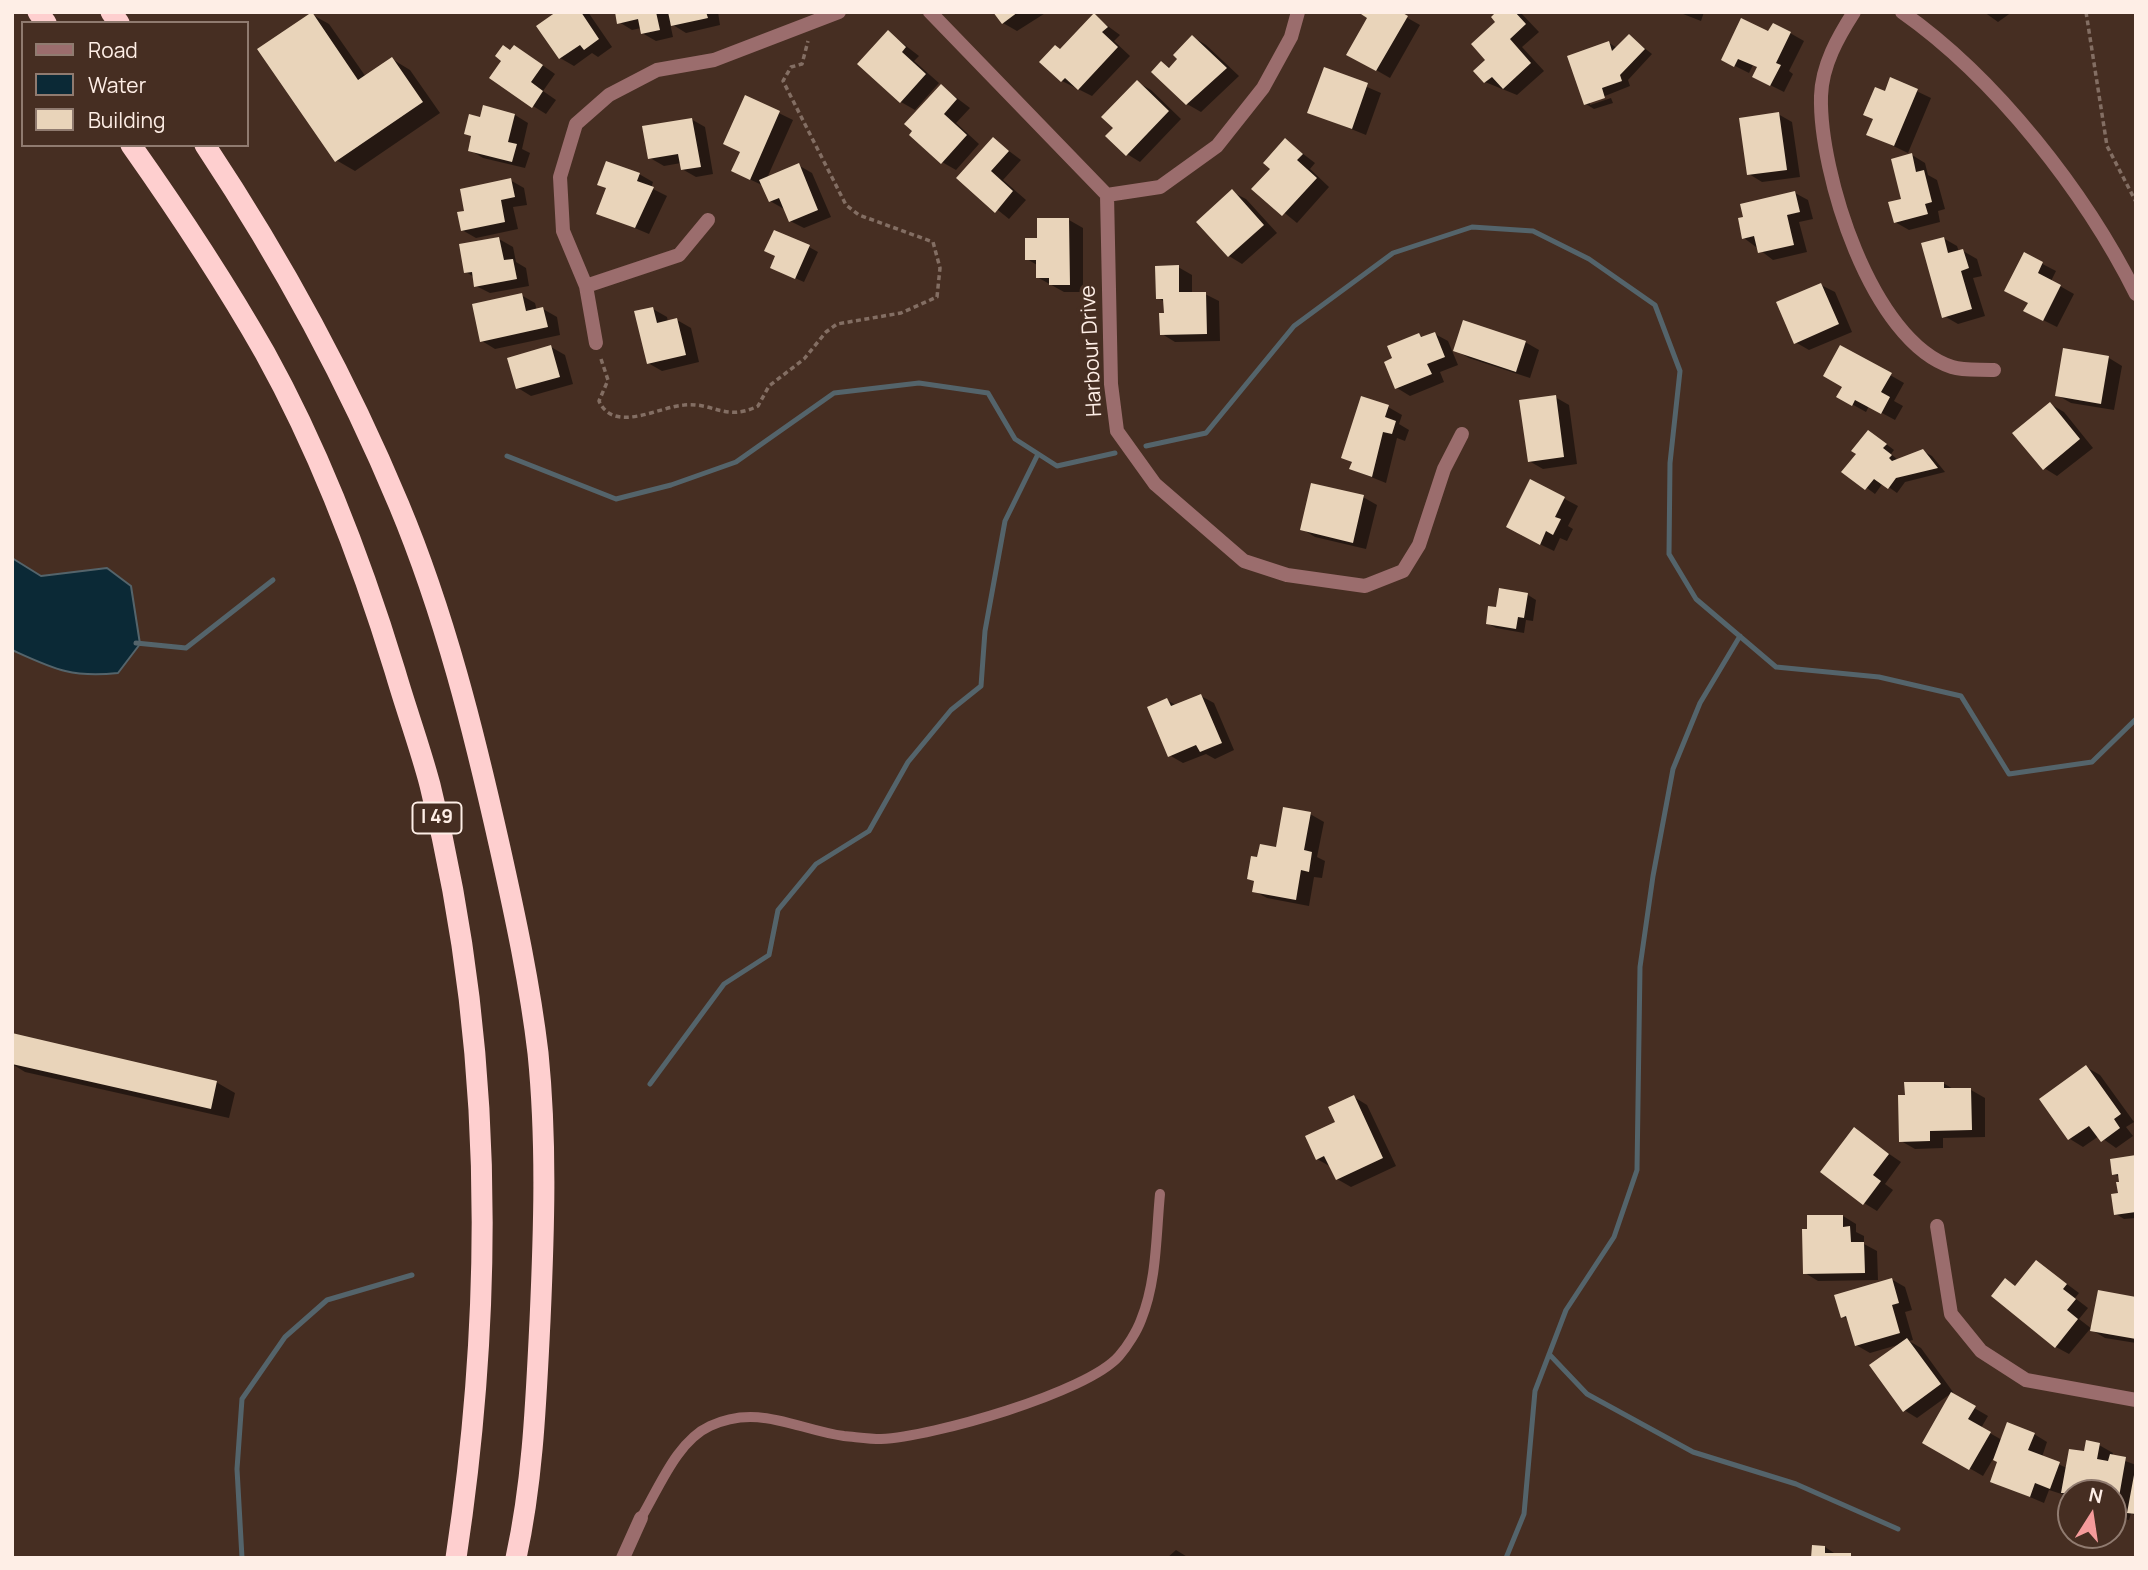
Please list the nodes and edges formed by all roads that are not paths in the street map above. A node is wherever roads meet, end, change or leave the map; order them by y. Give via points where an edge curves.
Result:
1 (839, 12) edge
2 (930, 12) edge
3 (1298, 12) edge
4 (1854, 12) edge
5 (1902, 12) edge
6 (132, 147) edge
7 (206, 147) edge
8 (1107, 195) junction
9 (708, 220) dead end
10 (586, 286) junction
11 (2136, 295) edge
12 (596, 343) road end
13 (1994, 370) dead end
14 (1462, 434) dead end
15 (1160, 1194) dead end
16 (1937, 1226) dead end
17 (2136, 1400) edge
18 (641, 1518) joint
19 (456, 1558) edge
20 (516, 1558) edge
21 (623, 1558) edge

1 - 10 street via 714,60 657,70 609,95 576,124 560,177 563,231
2 - 8 street
3 - 8 street via 1291,37 1263,88 1217,146 1160,187
4 - 13 street via 1834,42 1821,93 1824,152 1853,243 1877,299 1910,341 1951,367
5 - 11 street via 1987,87 2048,157
6 - 19 highway, I 49 via 186,223 266,355 304,433 352,543 430,785 460,930 484,1161 479,1346
7 - 20 highway, I 49 via 298,299 400,507 475,737 502,856 537,1053 545,1211 532,1458
8 - 14 street, Harbour Drive via 1111,384 1117,431 1154,484 1244,561 1287,575 1365,586 1403,571 1419,545 1444,469
9 - 10 street via 679,255
10 - 12 street
15 - 18 lane via 1152,1278 1141,1320 1118,1357 1085,1381 1058,1394 931,1431 881,1439 841,1435 758,1415 710,1426 682,1449
16 - 17 street via 1951,1314 1981,1351 2026,1380
18 - 21 street

